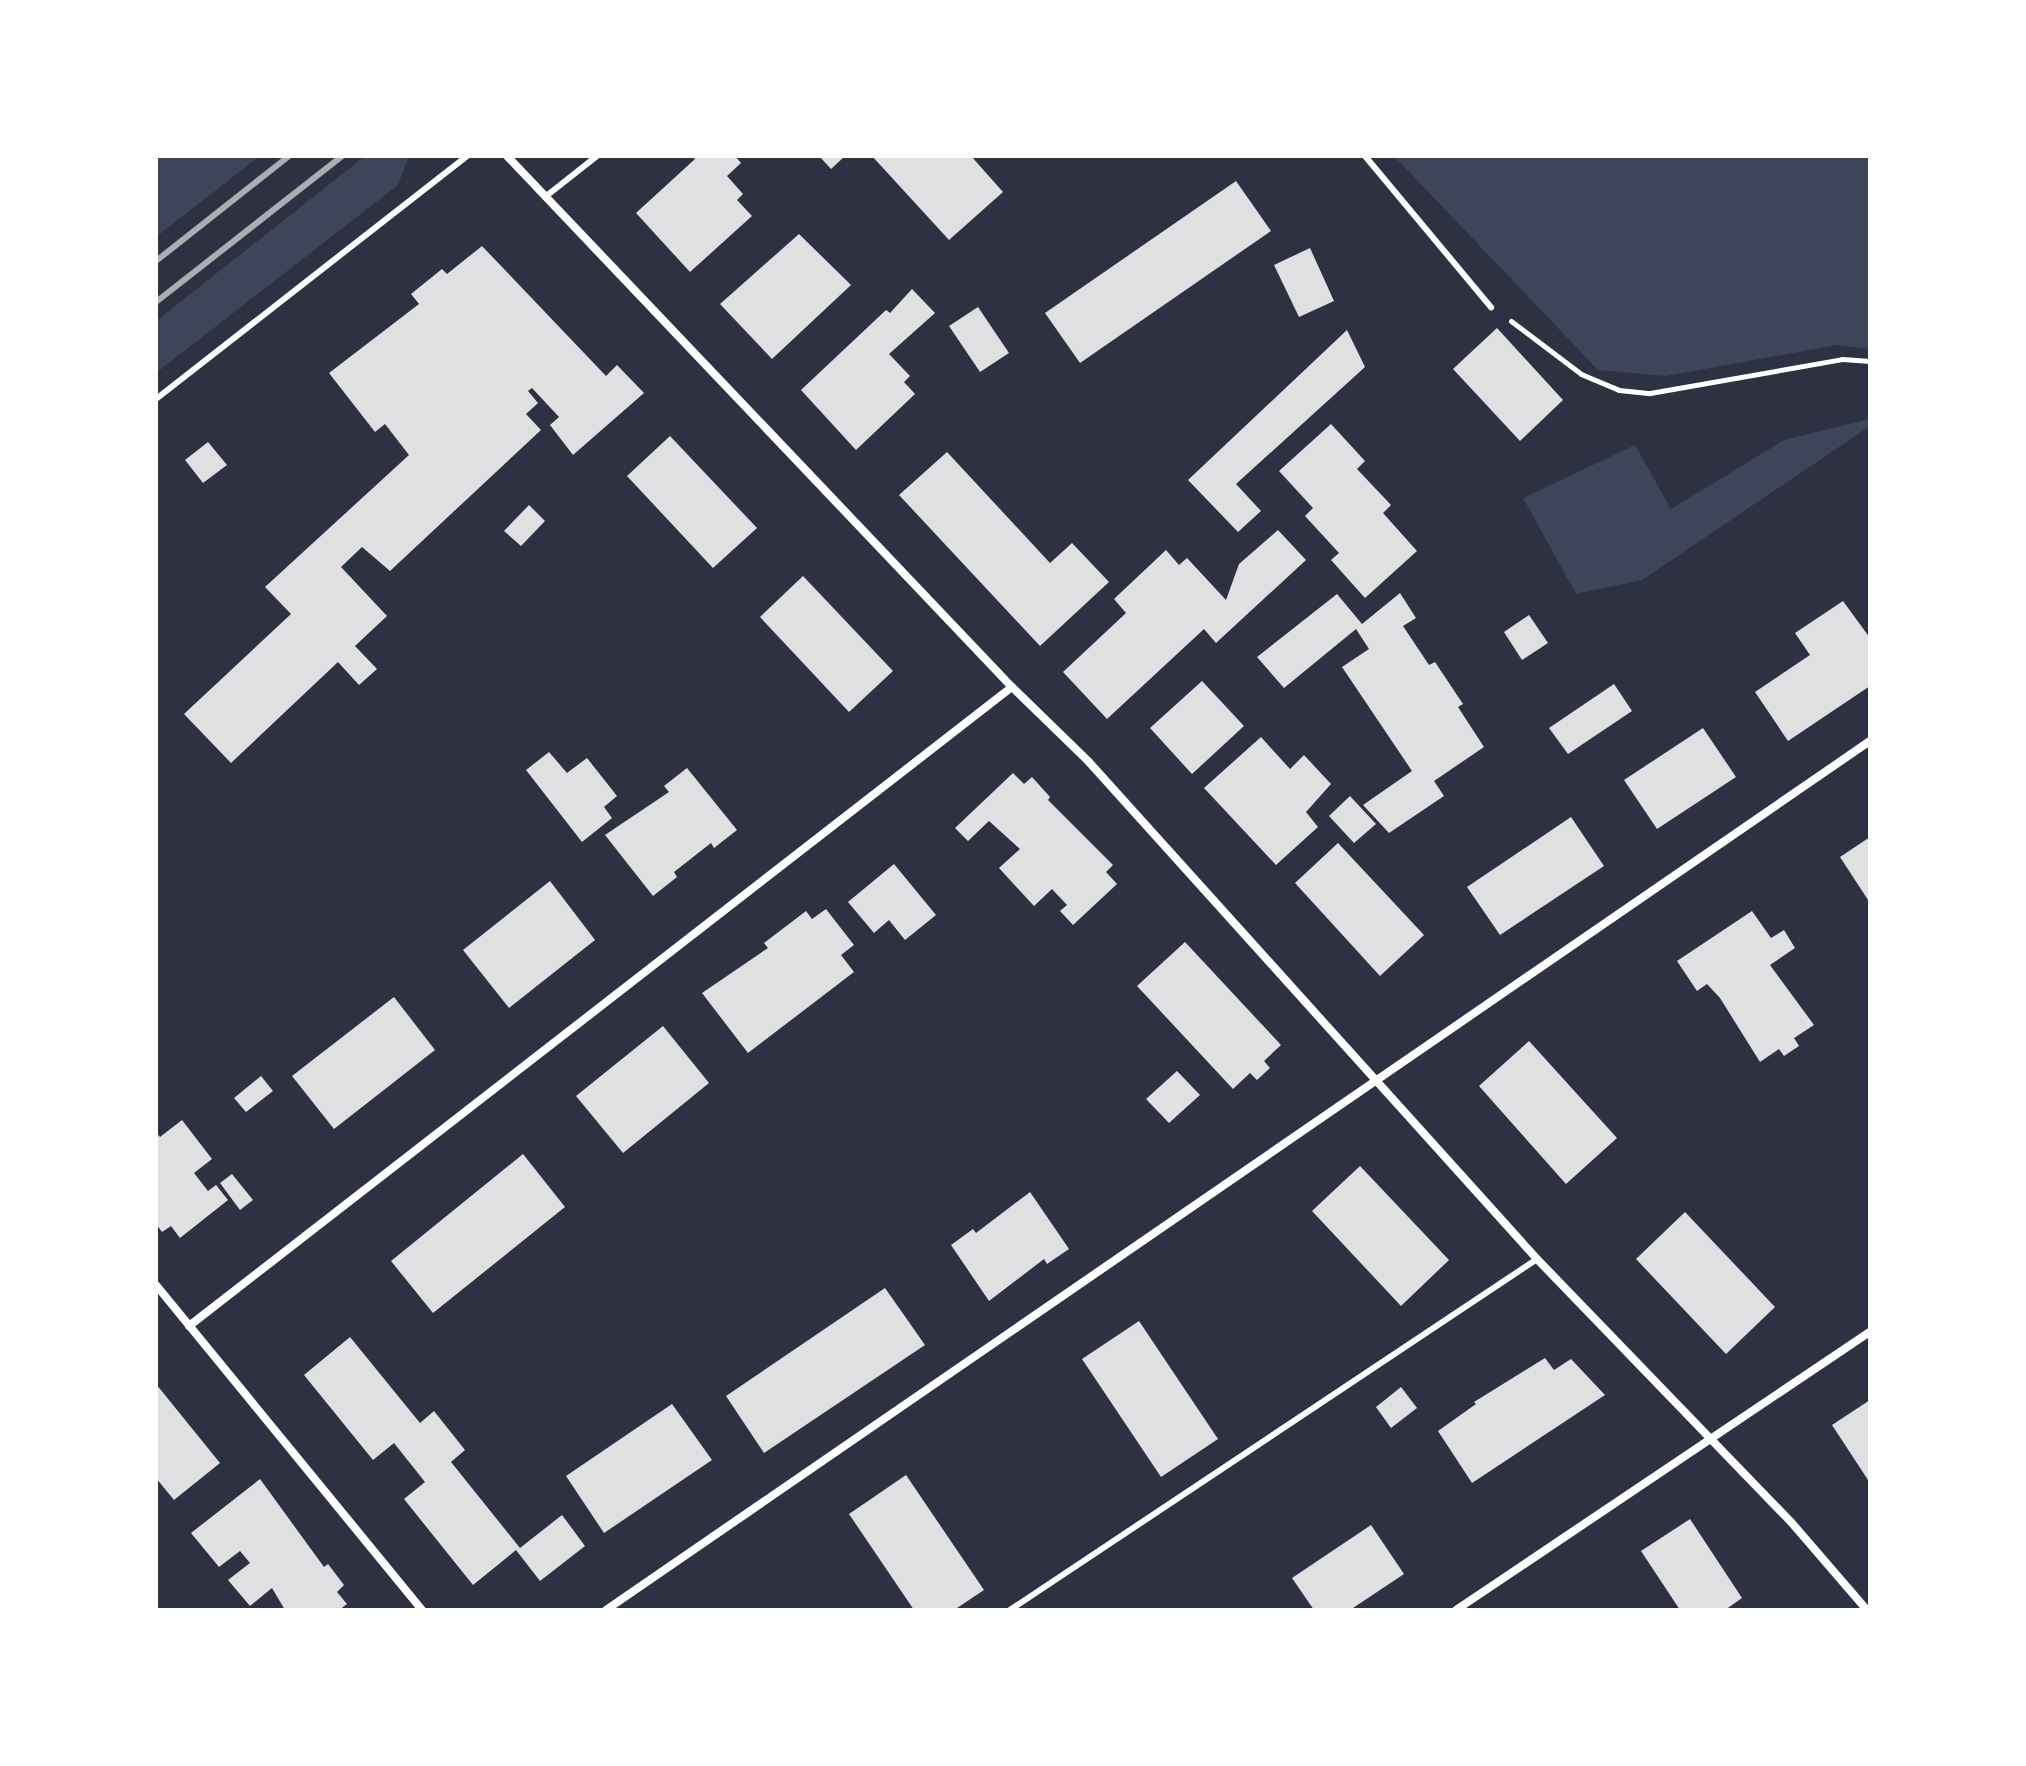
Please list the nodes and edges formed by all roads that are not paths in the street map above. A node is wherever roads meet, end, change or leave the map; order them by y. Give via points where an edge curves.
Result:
1 (467, 156) edge
2 (507, 156) edge
3 (597, 156) edge
4 (1365, 156) edge
5 (545, 197) junction
6 (1491, 307) road end
7 (156, 399) edge
8 (1012, 687) junction
9 (1870, 741) edge
10 (1380, 1080) junction
11 (1537, 1259) junction
12 (156, 1285) edge
13 (189, 1326) junction
14 (1870, 1332) edge
15 (1712, 1439) junction
16 (422, 1610) edge
17 (606, 1610) edge
18 (1010, 1610) edge
19 (1456, 1610) edge
20 (1867, 1610) edge

1 - 7 lane
2 - 5 street
3 - 5 lane
4 - 6 lane
5 - 8 street
8 - 10 street via 1089,762
8 - 13 street
9 - 10 street
10 - 11 street
10 - 17 street
11 - 15 street
11 - 18 lane
12 - 13 street
13 - 16 street
14 - 15 street
15 - 19 street
15 - 20 street

